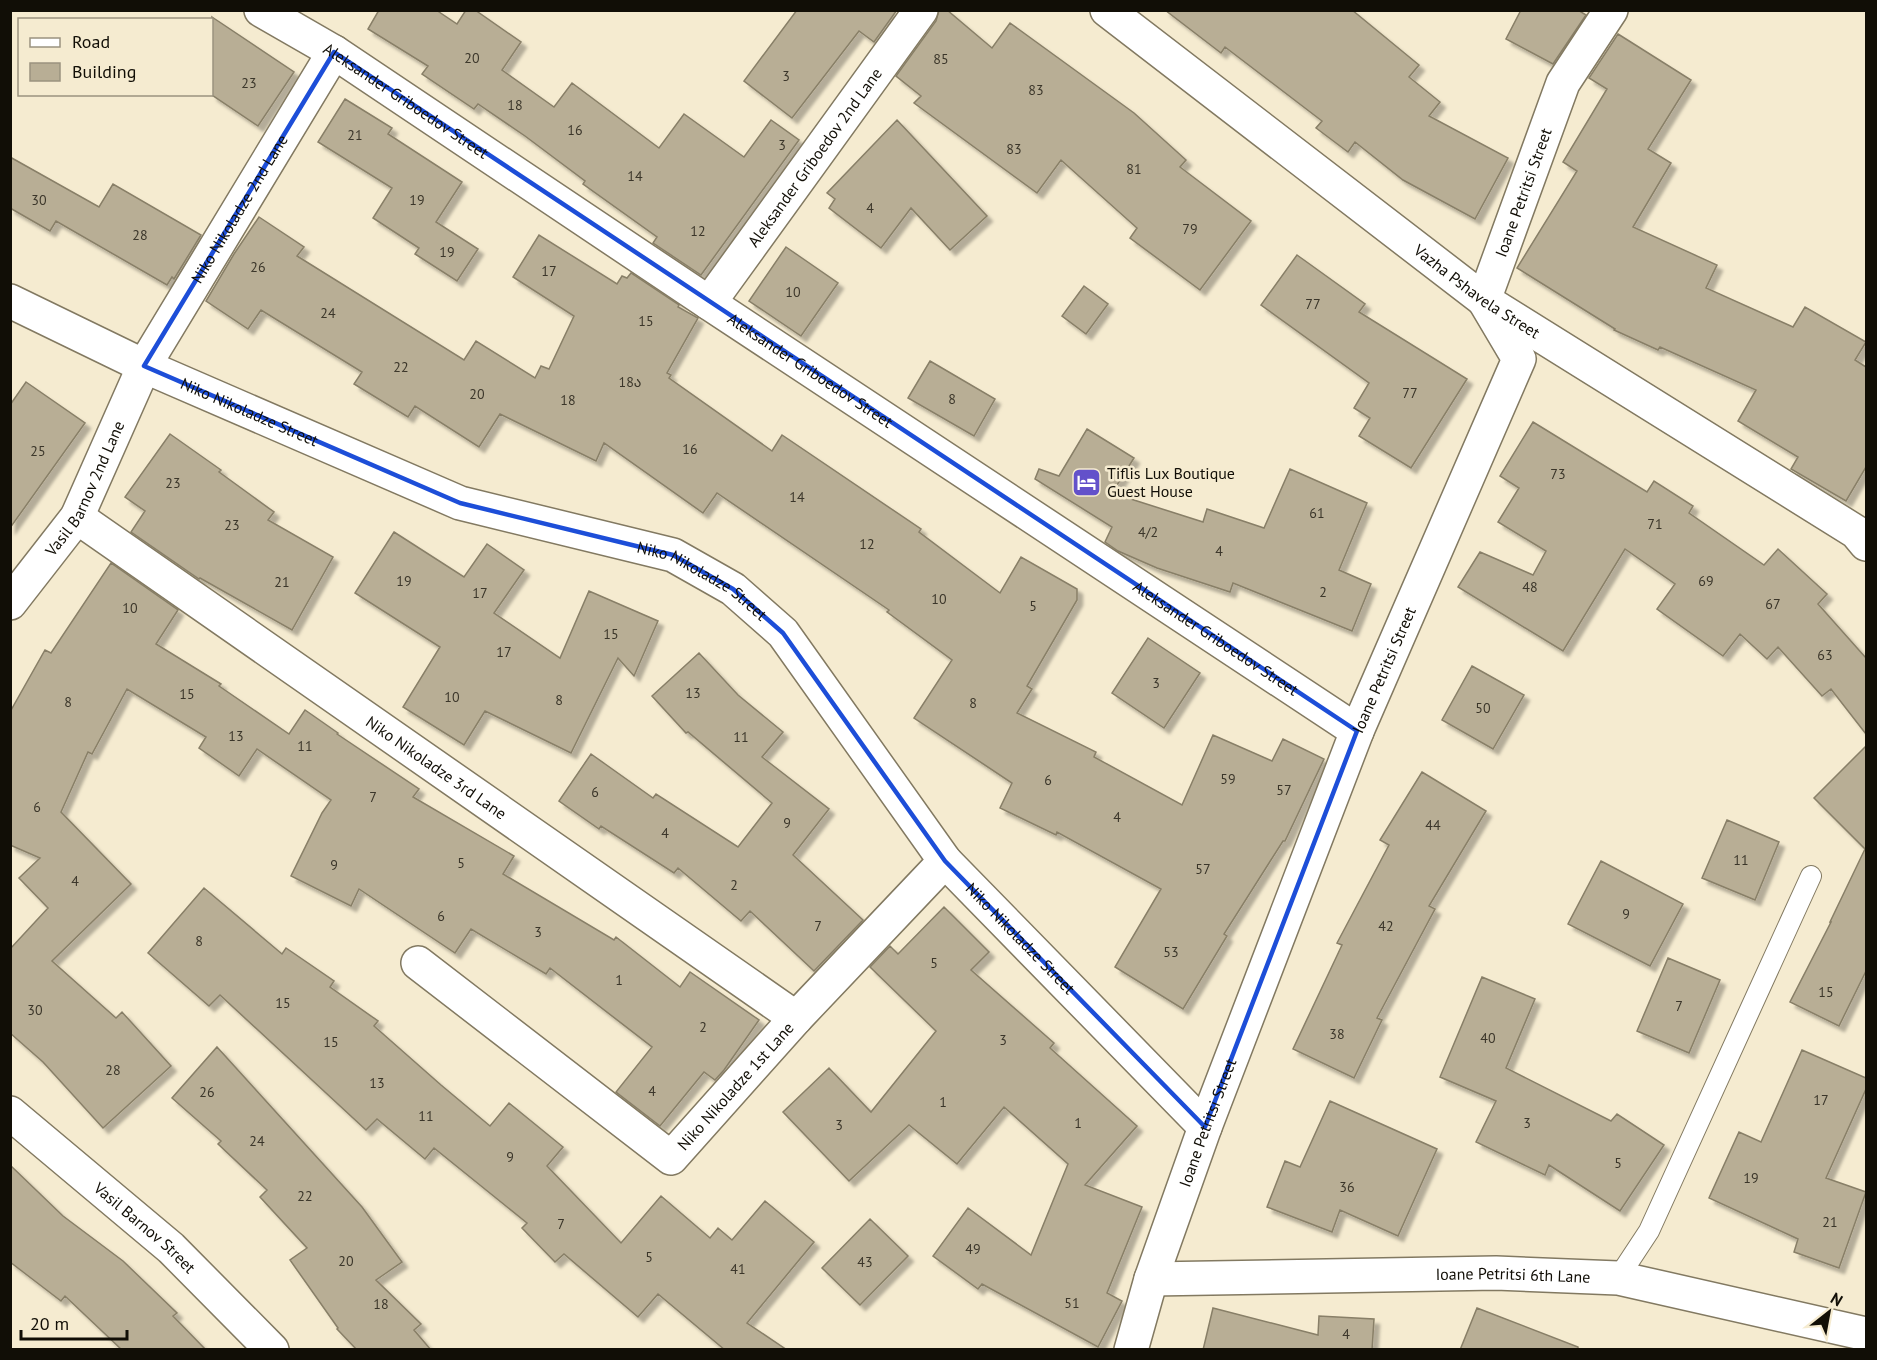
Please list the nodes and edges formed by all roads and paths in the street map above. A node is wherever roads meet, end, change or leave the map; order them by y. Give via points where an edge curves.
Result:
1 (261, 10) edge
2 (921, 10) edge
3 (1107, 10) edge
4 (1611, 10) edge
5 (334, 52) junction
6 (1484, 300) junction
7 (10, 301) edge
8 (709, 303) junction
9 (1573, 354) junction
10 (1519, 359) junction
11 (144, 366) junction
12 (77, 517) junction
13 (1866, 543) edge
14 (10, 603) edge
15 (1357, 732) junction
16 (945, 861) junction
17 (1811, 876) dead end
18 (418, 963) dead end
19 (796, 1018) junction
20 (10, 1113) edge
21 (1205, 1127) junction
22 (1618, 1278) junction
23 (1151, 1279) junction
24 (1860, 1339) edge
25 (273, 1350) edge
26 (1131, 1350) edge

1 - 5 street, Aleksander Griboedov Street
2 - 8 street, Aleksander Griboedov 2nd Lane
3 - 6 street, Vazha Pshavela Street
4 - 6 street, Ioane Petritsi Street via 1563,83
5 - 8 street, Aleksander Griboedov Street
5 - 11 street, Niko Nikoladze 2nd Lane
6 - 9 street, Vazha Pshavela Street
6 - 10 street
7 - 11 street, Niko Nikoladze Street
8 - 15 street, Aleksander Griboedov Street
9 - 10 street
9 - 13 street, Vazha Pshavela Street via 1856,532
10 - 15 street, Ioane Petritsi Street
11 - 12 street, Vasil Barnov 2nd Lane
11 - 16 street, Niko Nikoladze Street via 460,503 673,555 734,589 783,633
12 - 14 street, Vasil Barnov 2nd Lane
12 - 19 street, Niko Nikoladze 3rd Lane
15 - 21 street, Ioane Petritsi Street
16 - 19 street, Niko Nikoladze 1st Lane
16 - 21 street, Niko Nikoladze Street
17 - 22 lane via 1649,1231
18 - 19 street, Niko Nikoladze 1st Lane via 671,1158
20 - 25 street, Vasil Barnov Street via 171,1248
21 - 23 street, Ioane Petritsi Street
22 - 23 street, Ioane Petritsi 6th Lane via 1496,1274
22 - 24 street, Ioane Petritsi 6th Lane
23 - 26 street, Ioane Petritsi Street

